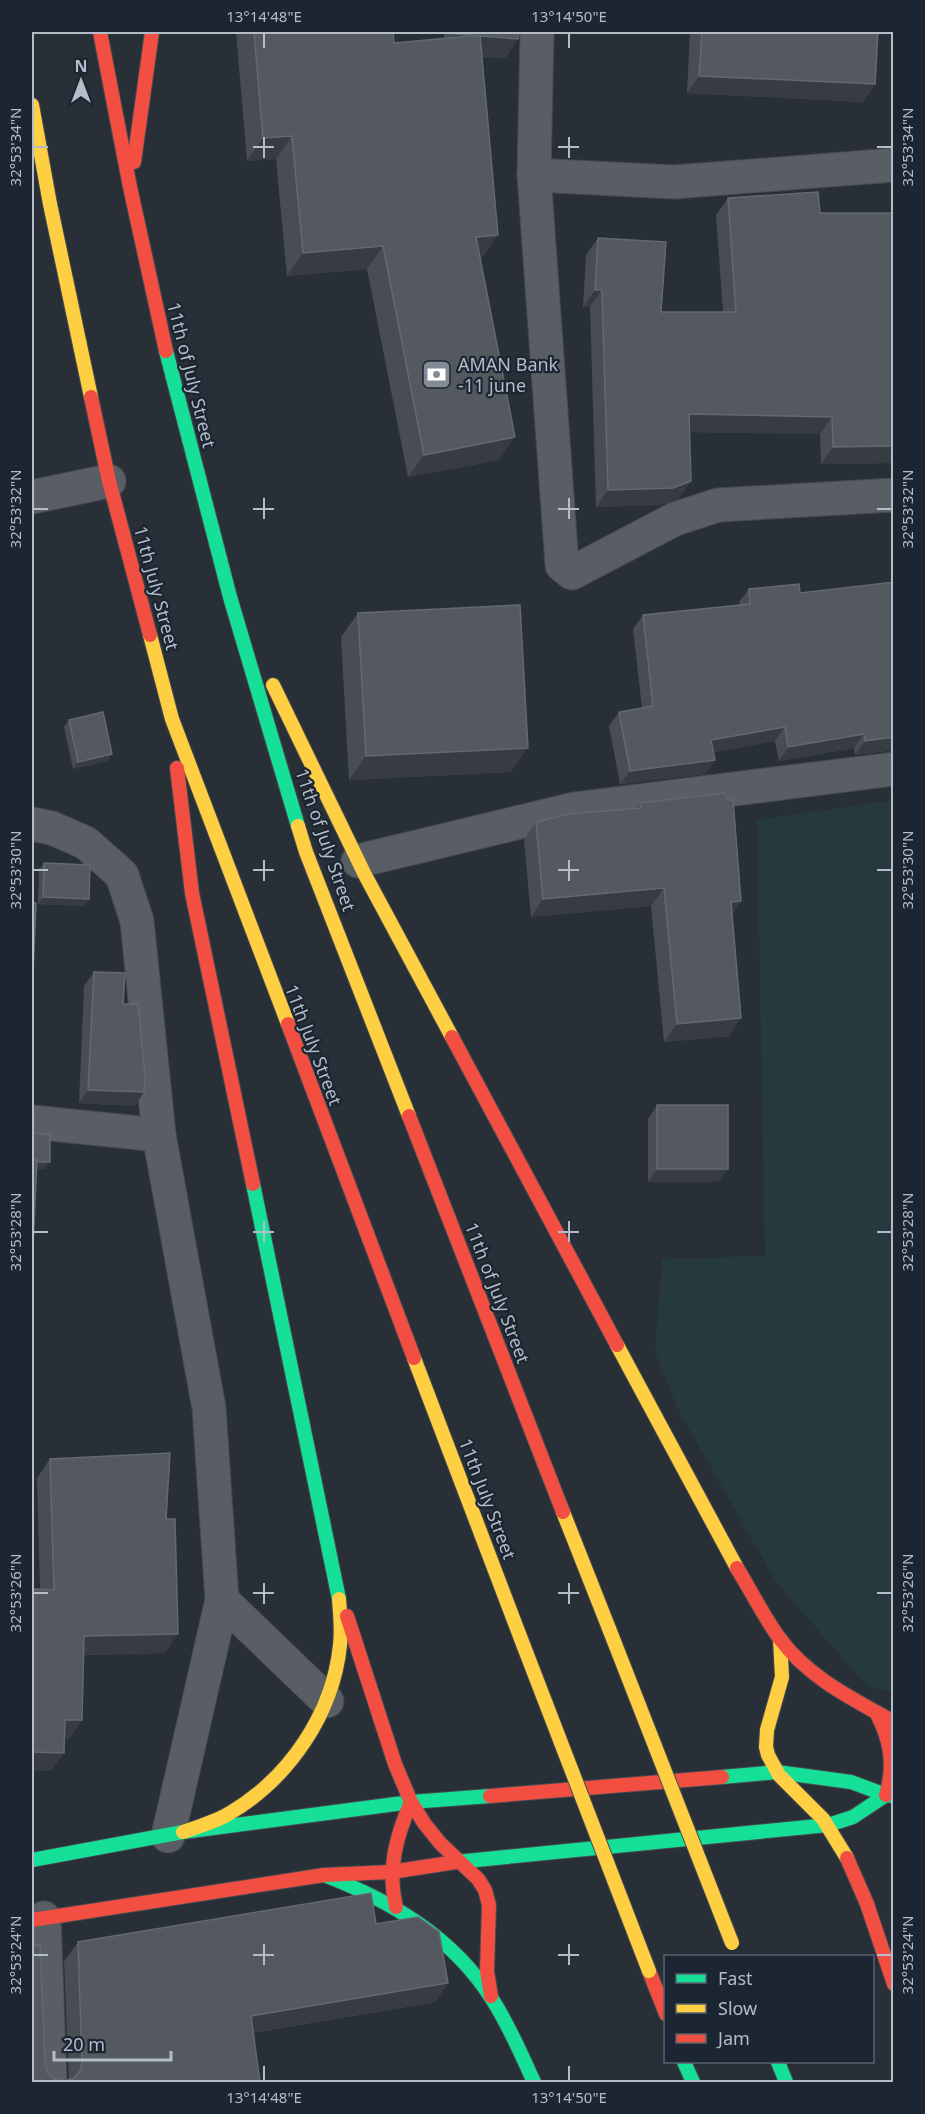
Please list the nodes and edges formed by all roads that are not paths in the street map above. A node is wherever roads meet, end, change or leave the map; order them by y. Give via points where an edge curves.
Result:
1 (100, 32) edge
2 (152, 32) edge
3 (537, 32) edge
4 (32, 105) edge
5 (32, 157) edge
6 (894, 165) edge
7 (534, 176) junction
8 (130, 187) junction
9 (50, 204) junction
10 (110, 481) junction
11 (894, 495) edge
12 (32, 497) edge
13 (230, 597) junction
14 (171, 719) junction
15 (894, 770) edge
16 (32, 824) edge
17 (358, 861) junction
18 (32, 1122) edge
19 (159, 1135) junction
20 (339, 1592) junction
21 (222, 1600) junction
22 (780, 1639) junction
23 (327, 1701) junction
24 (877, 1714) junction
25 (894, 1722) edge
26 (777, 1772) junction
27 (890, 1796) edge
28 (411, 1802) junction
29 (828, 1825) junction
30 (176, 1834) junction
31 (32, 1860) edge
32 (459, 1862) junction
33 (391, 1872) junction
34 (324, 1875) junction
35 (396, 1907) junction
36 (38, 1919) edge
37 (734, 1950) edge
38 (894, 1984) edge
39 (490, 1996) junction
40 (664, 2009) edge
41 (685, 2063) edge
42 (778, 2063) edge
43 (50, 2082) edge
44 (534, 2082) edge
45 (693, 2082) edge
46 (786, 2082) edge

1 - 8 main road, 11th of July Street
2 - 8 main road
3 - 7 street
4 - 9 main road, 11th July Street
5 - 9 main road
6 - 7 street via 674,182
7 - 11 street via 562,565 572,573 675,519 718,505
8 - 13 main road, 11th of July Street via 173,384
9 - 10 main road, 11th July Street
10 - 12 street
10 - 14 main road, 11th July Street
13 - 17 main road
13 - 37 main road, 11th of July Street, bridge via 306,852
14 - 20 main road via 192,893
14 - 40 main road, 11th July Street, bridge
15 - 17 street via 574,809
16 - 19 street via 86,843 122,875 137,921
17 - 22 main road via 726,1549
18 - 19 street
19 - 21 street via 209,1408
20 - 23 main road via 340,1647
20 - 28 main road
21 - 23 street
21 - 30 street
22 - 24 main road via 808,1669
22 - 26 main road via 780,1688 765,1741
23 - 30 main road via 304,1745 271,1783 230,1813
24 - 25 main road
24 - 27 main road via 886,1728 893,1762
26 - 27 main road via 851,1782
26 - 28 main road
26 - 29 main road
27 - 29 main road via 853,1817
28 - 30 main road
28 - 32 main road
28 - 33 main road via 397,1840
29 - 32 main road
29 - 38 main road via 855,1874
30 - 31 main road
32 - 33 main road
32 - 39 main road via 485,1890 489,1905
33 - 34 main road
33 - 35 main road
34 - 35 main road
34 - 36 main road
35 - 39 main road via 448,1946
36 - 43 street
39 - 44 main road
41 - 45 main road
42 - 46 main road

